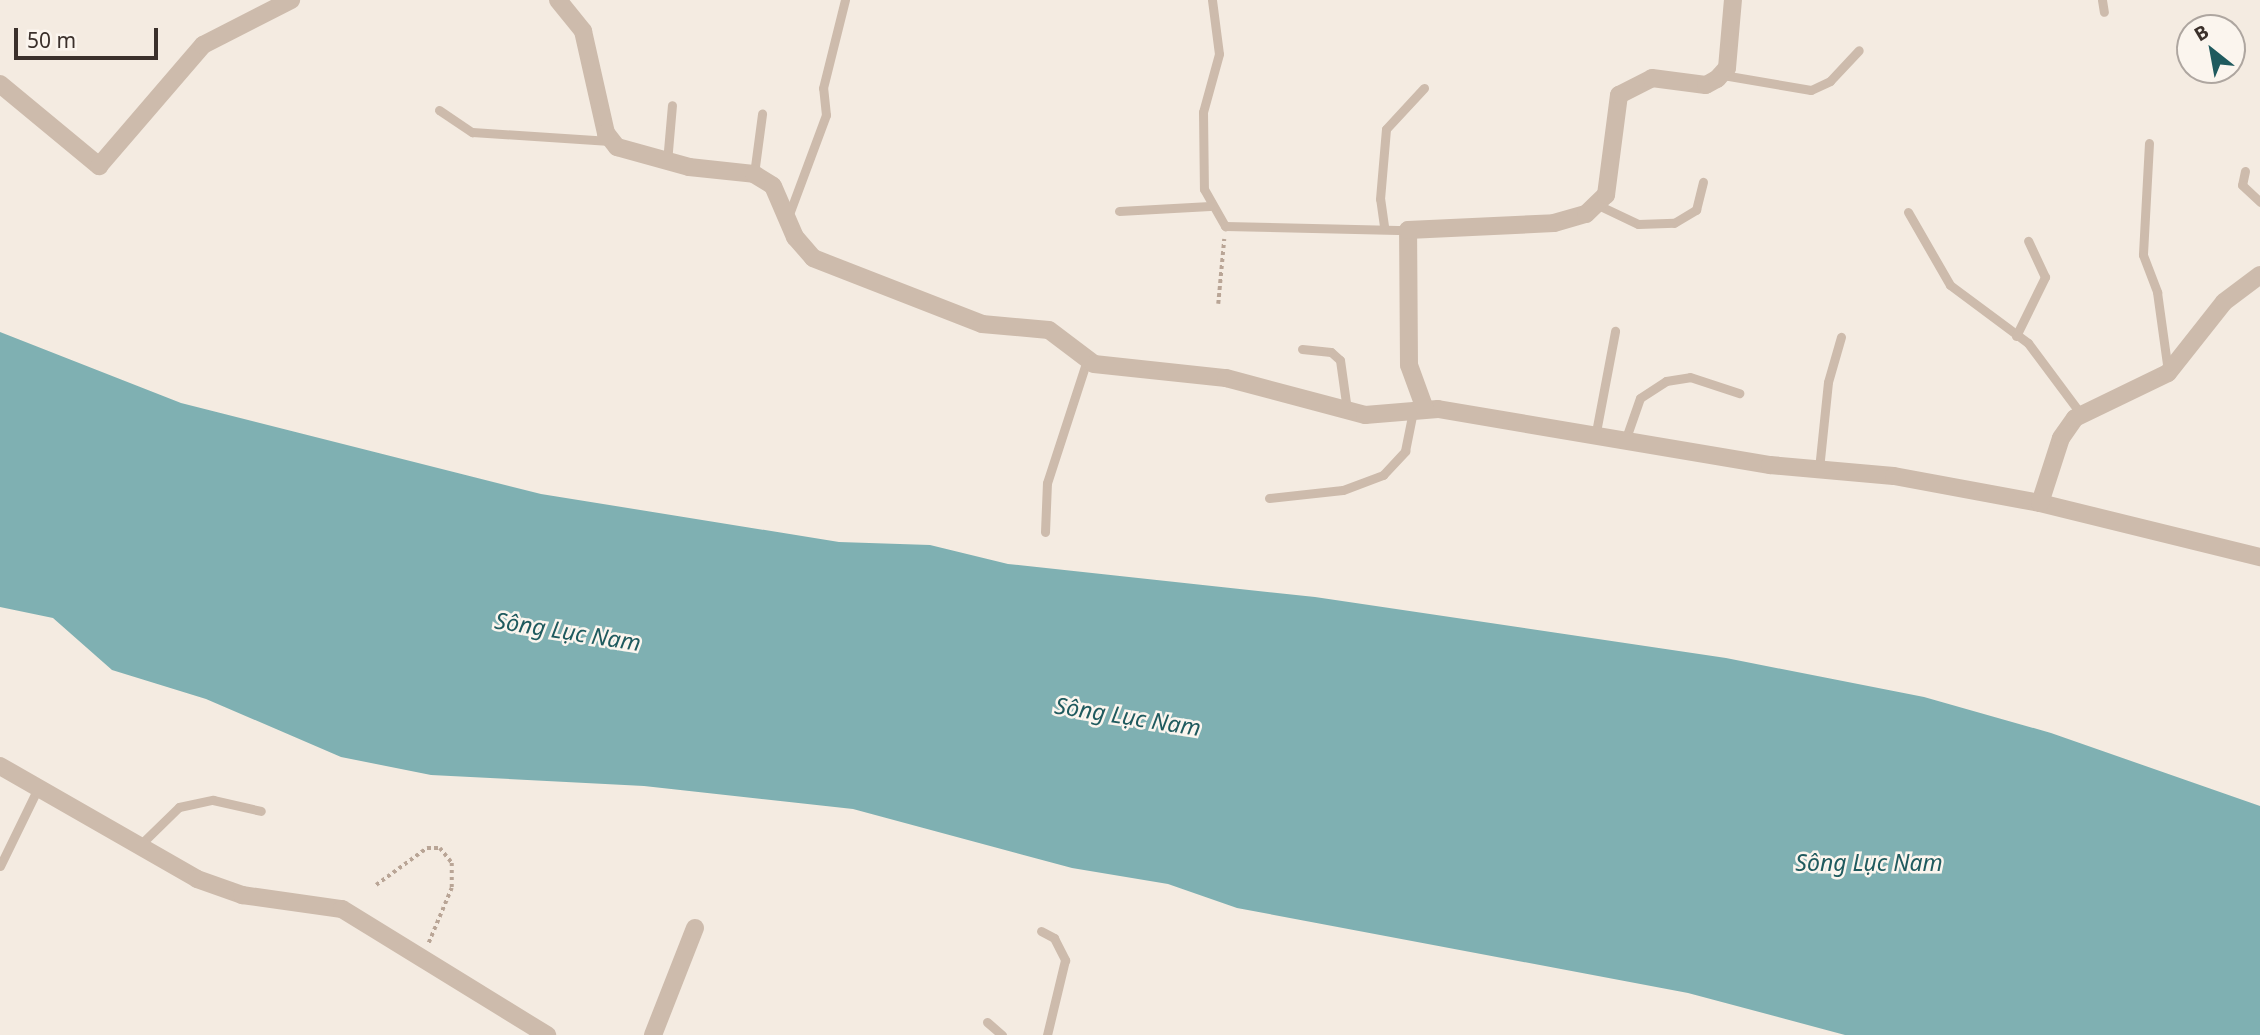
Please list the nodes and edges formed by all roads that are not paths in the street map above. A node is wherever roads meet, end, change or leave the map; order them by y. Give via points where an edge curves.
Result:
1 (291, 0) edge
2 (558, 0) edge
3 (845, 0) edge
4 (1212, 0) edge
5 (1733, 0) edge
6 (2102, 0) edge
7 (2104, 12) dead end
8 (1859, 50) dead end
9 (1722, 75) junction
10 (0, 84) edge
11 (1424, 88) dead end
12 (672, 105) dead end
13 (439, 110) dead end
14 (762, 114) dead end
15 (610, 141) junction
16 (2149, 143) dead end
17 (667, 162) junction
18 (2245, 171) dead end
19 (754, 174) junction
20 (1703, 182) dead end
21 (2260, 202) edge
22 (1598, 205) junction
23 (1210, 206) junction
24 (1119, 211) dead end
25 (1908, 212) dead end
26 (787, 219) junction
27 (1384, 226) junction
28 (1408, 230) junction
29 (2028, 242) dead end
30 (2260, 275) edge
31 (1615, 331) dead end
32 (2016, 336) junction
33 (1841, 337) dead end
34 (1302, 349) dead end
35 (1087, 360) junction
36 (2168, 373) junction
37 (1739, 393) dead end
38 (1347, 410) junction
39 (1419, 410) junction
40 (2081, 414) junction
41 (1596, 432) junction
42 (1626, 438) junction
43 (1819, 469) junction
44 (1269, 498) dead end
45 (2040, 503) junction
46 (1045, 532) dead end
47 (2260, 557) edge
48 (0, 766) edge
49 (38, 788) junction
50 (261, 811) dead end
51 (139, 846) junction
52 (0, 866) edge
53 (695, 928) dead end
54 (1041, 931) dead end
55 (987, 1022) dead end
56 (538, 1033) edge
57 (653, 1035) edge
58 (1002, 1035) edge
59 (1047, 1035) edge

1 - 10 street via 203,45 99,166
2 - 15 street via 583,31
3 - 26 lane via 822,88 826,115
4 - 23 lane via 1219,54 1203,113
5 - 9 street
6 - 7 lane
8 - 9 lane via 1830,81 1811,90
9 - 22 street via 1706,85 1638,80 1619,95 1609,184
11 - 27 lane via 1386,128
12 - 17 lane
13 - 15 lane via 472,132
14 - 19 lane
15 - 17 street
16 - 36 lane via 2143,255 2157,292
17 - 19 street
18 - 21 lane via 2242,185
19 - 26 street via 773,186
20 - 22 lane via 1696,210 1674,223 1638,224
22 - 28 street via 1554,223
23 - 24 lane
23 - 27 lane via 1225,226
25 - 32 lane via 1950,285
26 - 35 street via 813,258 982,324 1049,331
27 - 28 lane
28 - 39 street via 1409,365
29 - 32 lane via 2045,277
30 - 36 street via 2224,302
31 - 41 lane
32 - 40 lane via 2053,372
33 - 43 lane via 1828,382
34 - 38 lane via 1331,352 1340,360
35 - 38 street via 1226,378
35 - 46 lane via 1047,483
36 - 40 street
37 - 42 lane via 1690,377 1666,381 1640,398
38 - 39 street via 1384,417
39 - 41 street
39 - 44 lane via 1405,451 1383,475 1343,490
40 - 45 street via 2061,438
41 - 42 street
42 - 43 street
43 - 45 street
45 - 47 street
48 - 49 street
49 - 51 street
49 - 52 lane
50 - 51 lane via 213,800 179,807
51 - 56 street via 223,890 342,908
53 - 57 street
54 - 59 lane via 1054,938 1065,960
55 - 58 lane

